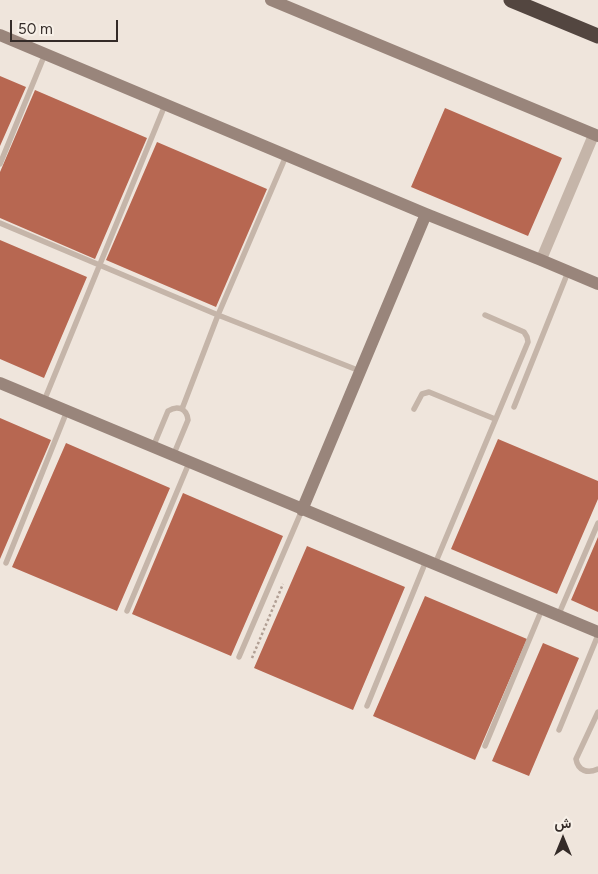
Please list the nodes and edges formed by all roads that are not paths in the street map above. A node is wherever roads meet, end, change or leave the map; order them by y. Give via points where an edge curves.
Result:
1 (271, 0) edge
2 (511, 0) edge
3 (0, 35) edge
4 (598, 36) edge
5 (45, 54) junction
6 (165, 105) junction
7 (596, 135) edge
8 (286, 156) junction
9 (0, 164) edge
10 (426, 214) junction
11 (0, 223) edge
12 (541, 260) junction
13 (100, 265) junction
14 (568, 272) junction
15 (598, 284) edge
16 (485, 314) dead end
17 (218, 315) junction
18 (360, 370) junction
19 (0, 383) edge
20 (44, 401) junction
21 (514, 407) dead end
22 (182, 409) junction
23 (414, 409) dead end
24 (67, 411) junction
25 (494, 419) junction
26 (153, 447) junction
27 (173, 456) junction
28 (189, 463) junction
29 (302, 510) junction
30 (598, 524) edge
31 (431, 562) junction
32 (6, 563) dead end
33 (542, 610) junction
34 (127, 611) dead end
35 (558, 616) junction
36 (598, 634) edge
37 (239, 657) dead end
38 (366, 706) dead end
39 (598, 712) edge
40 (559, 730) dead end
41 (485, 746) dead end
42 (598, 769) edge

1 - 7 street
2 - 4 highway
3 - 5 street
5 - 6 street
5 - 9 lane
6 - 8 street
6 - 13 lane
7 - 12 street
8 - 10 street
8 - 17 lane
10 - 12 street
10 - 18 street
11 - 13 lane
12 - 14 street
13 - 17 lane
13 - 20 lane
14 - 15 street
14 - 21 lane
16 - 25 lane via 524,332 528,342
17 - 18 lane
17 - 22 lane
18 - 29 street
19 - 20 street
20 - 24 street
22 - 26 lane via 168,412
22 - 27 lane via 188,420
23 - 25 lane via 422,394 429,392
24 - 26 street
24 - 32 lane
25 - 31 lane
26 - 27 street
27 - 28 street
28 - 29 street
28 - 34 lane
29 - 31 street
29 - 37 lane
30 - 35 lane
31 - 33 street
31 - 38 lane
33 - 35 street
33 - 41 lane
35 - 36 street
36 - 40 lane
39 - 42 lane via 576,759 580,769 590,772

